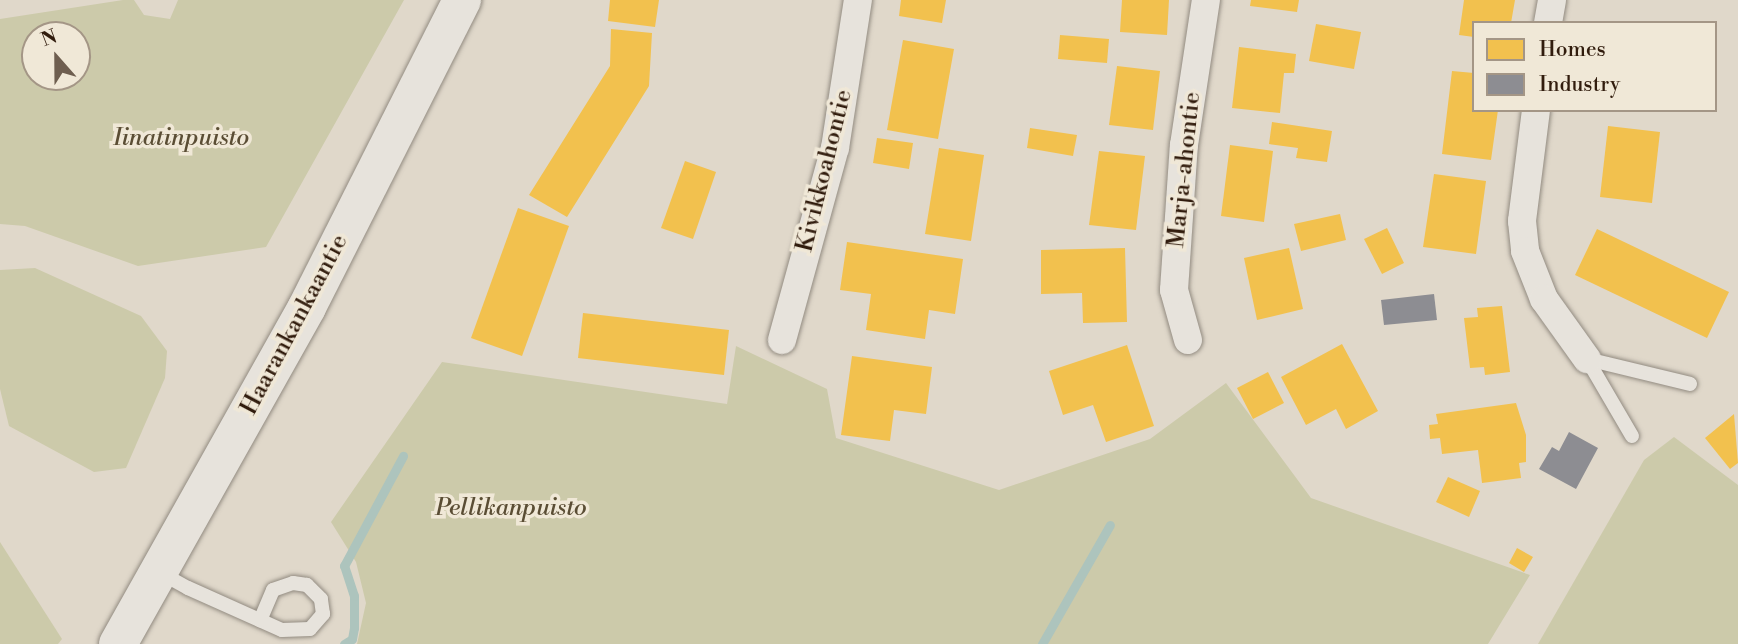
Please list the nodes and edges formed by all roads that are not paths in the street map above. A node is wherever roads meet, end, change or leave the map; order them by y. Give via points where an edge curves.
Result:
1 (462, 0) edge
2 (858, 0) edge
3 (1206, 0) edge
4 (1552, 0) edge
5 (1548, 21) edge
6 (1536, 112) edge
7 (782, 340) dead end
8 (1188, 340) dead end
9 (1587, 359) junction
10 (1690, 384) dead end
11 (1632, 436) dead end
12 (158, 571) junction
13 (260, 620) dead end
14 (118, 644) edge

1 - 12 street, Haarankankaantie via 307,307
2 - 7 street, Kivikkoahontie via 835,148
3 - 8 street, Marja-ahontie via 1184,145 1174,290
4 - 5 street
6 - 9 street via 1522,221 1525,251 1544,299
9 - 10 lane
9 - 11 lane
12 - 13 lane
12 - 14 street, Haarankankaantie

